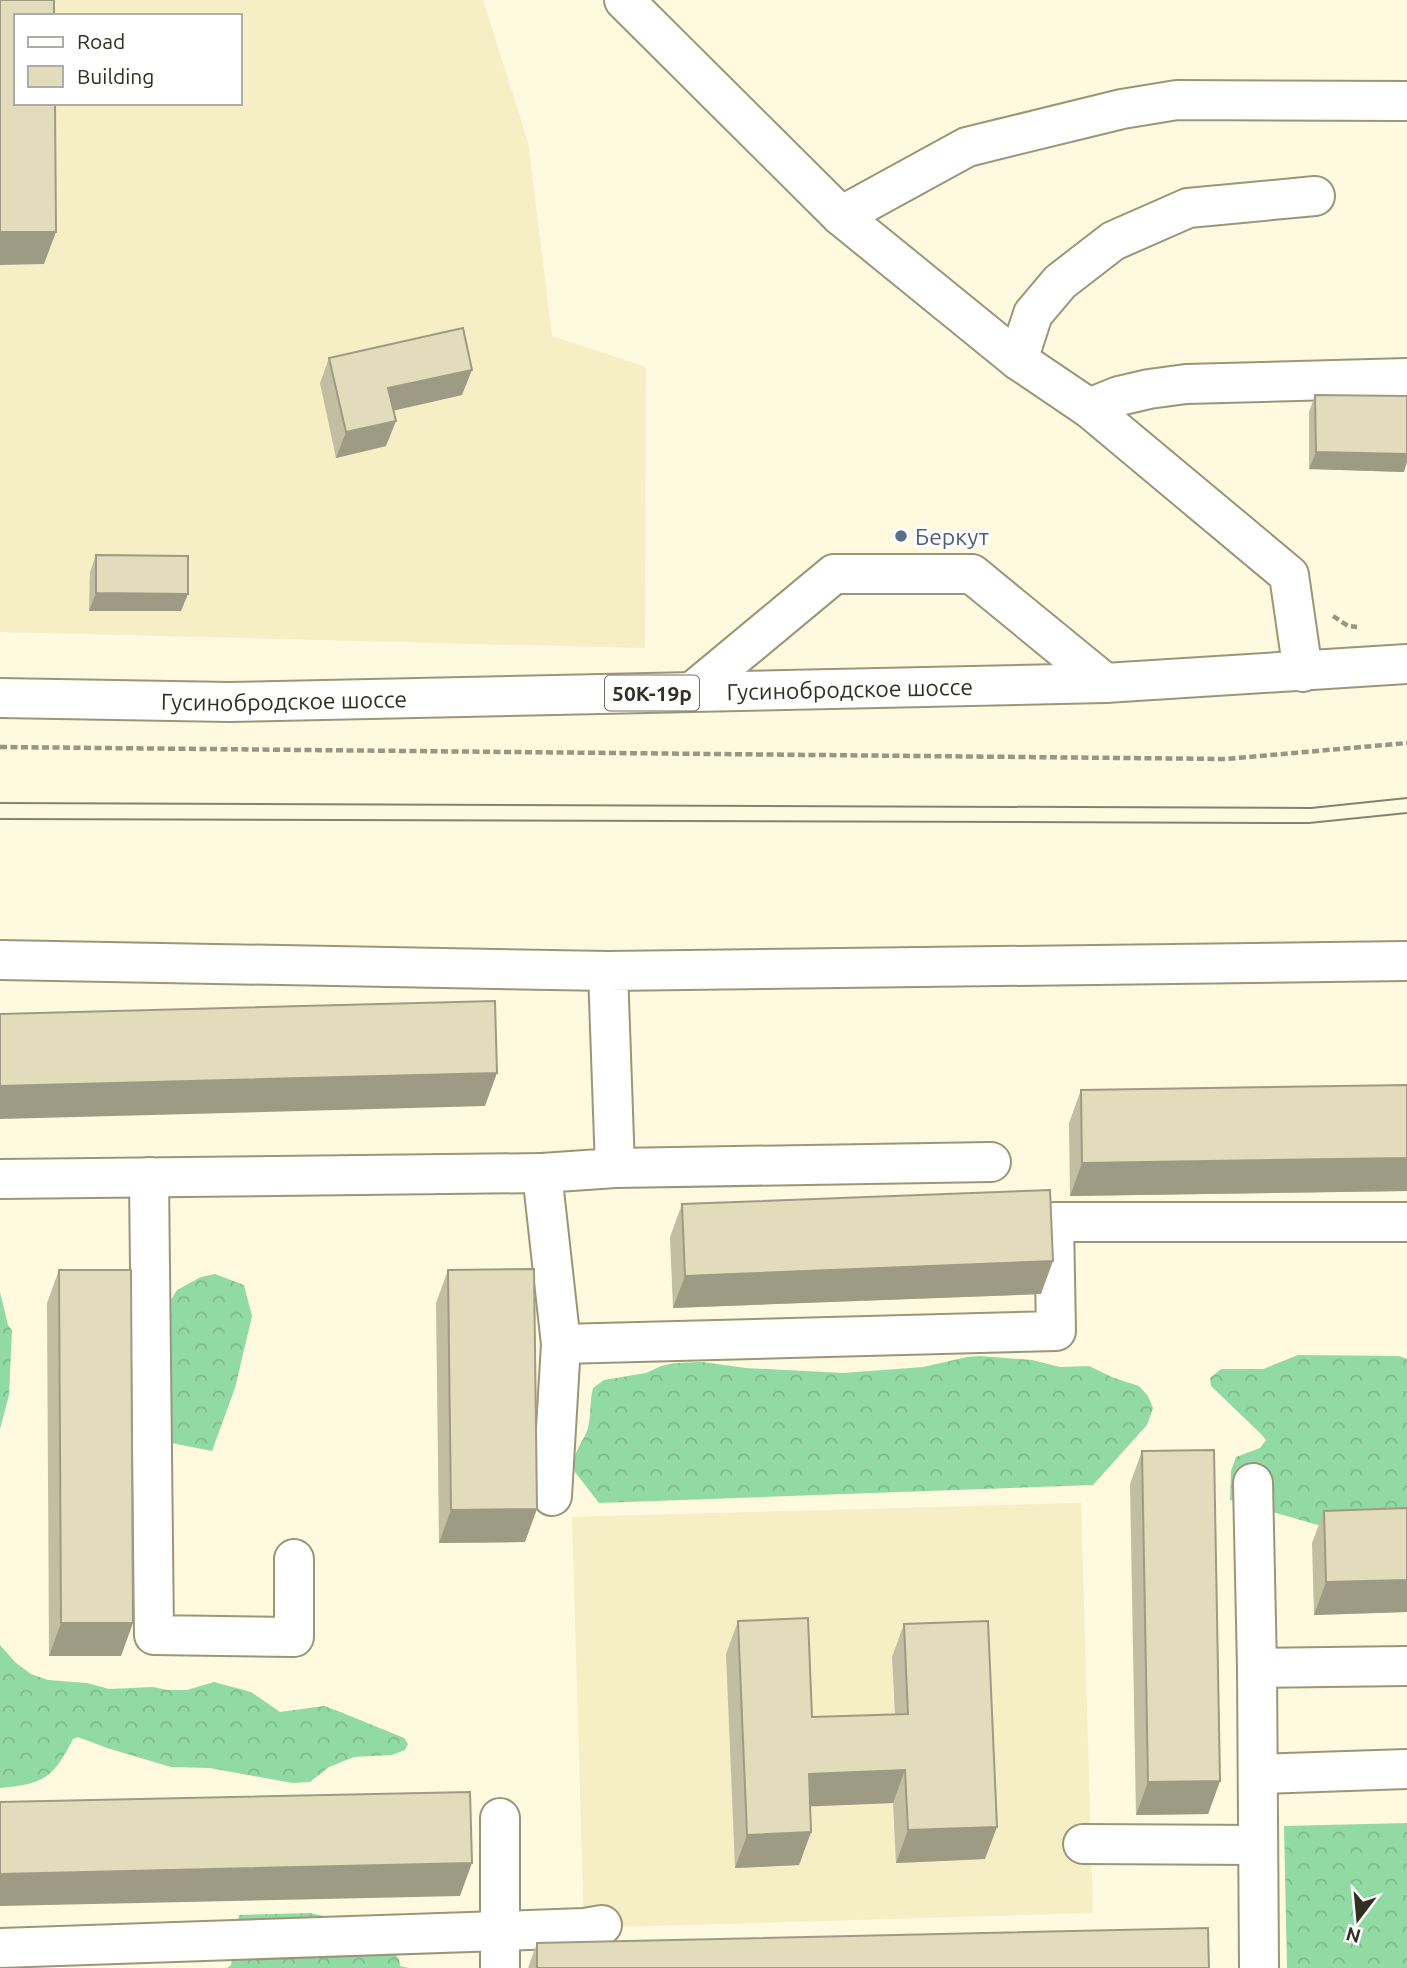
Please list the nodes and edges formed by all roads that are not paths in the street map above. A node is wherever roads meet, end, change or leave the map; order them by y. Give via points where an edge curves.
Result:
1 (624, 0) edge
2 (1407, 101) edge
3 (1315, 196) dead end
4 (841, 216) junction
5 (1018, 360) junction
6 (1407, 378) edge
7 (1089, 408) junction
8 (1407, 664) edge
9 (1303, 672) junction
10 (1105, 683) junction
11 (692, 692) junction
12 (0, 698) edge
13 (0, 960) edge
14 (1407, 961) edge
15 (608, 971) junction
16 (991, 1162) dead end
17 (615, 1168) junction
18 (542, 1173) junction
19 (149, 1177) junction
20 (0, 1179) edge
21 (1407, 1222) edge
22 (561, 1344) junction
23 (1253, 1483) dead end
24 (552, 1496) dead end
25 (294, 1559) dead end
26 (1407, 1667) edge
27 (1257, 1668) junction
28 (1407, 1769) edge
29 (1259, 1774) junction
30 (500, 1818) dead end
31 (1083, 1844) dead end
32 (1258, 1845) junction
33 (601, 1925) dead end
34 (500, 1931) junction
35 (0, 1948) edge
36 (500, 1968) edge
37 (1259, 1968) edge

1 - 4 main road
2 - 4 main road via 1177,100 1122,109 967,148
3 - 5 main road via 1188,208 1113,241 1060,282 1033,314
4 - 5 main road
5 - 7 main road
6 - 7 main road via 1186,384 1129,393
7 - 9 main road via 1289,575
8 - 9 main road, Гусинобродское шоссе / 50К-19р
9 - 10 main road, Гусинобродское шоссе / 50К-19р
10 - 11 main road, Гусинобродское шоссе / 50К-19р
10 - 11 main road via 972,573 834,574
11 - 12 main road, Гусинобродское шоссе / 50К-19р via 229,702
13 - 15 main road
14 - 15 main road
15 - 17 main road
16 - 17 main road
17 - 18 main road
18 - 19 main road
18 - 22 main road
19 - 20 main road
19 - 25 main road via 154,1635 294,1637
21 - 22 main road via 1054,1222 1056,1331
22 - 24 main road
23 - 27 main road
26 - 27 main road
27 - 29 main road
28 - 29 main road
29 - 32 main road
30 - 34 main road
31 - 32 main road
32 - 37 main road
33 - 34 main road
34 - 35 main road
34 - 36 main road

